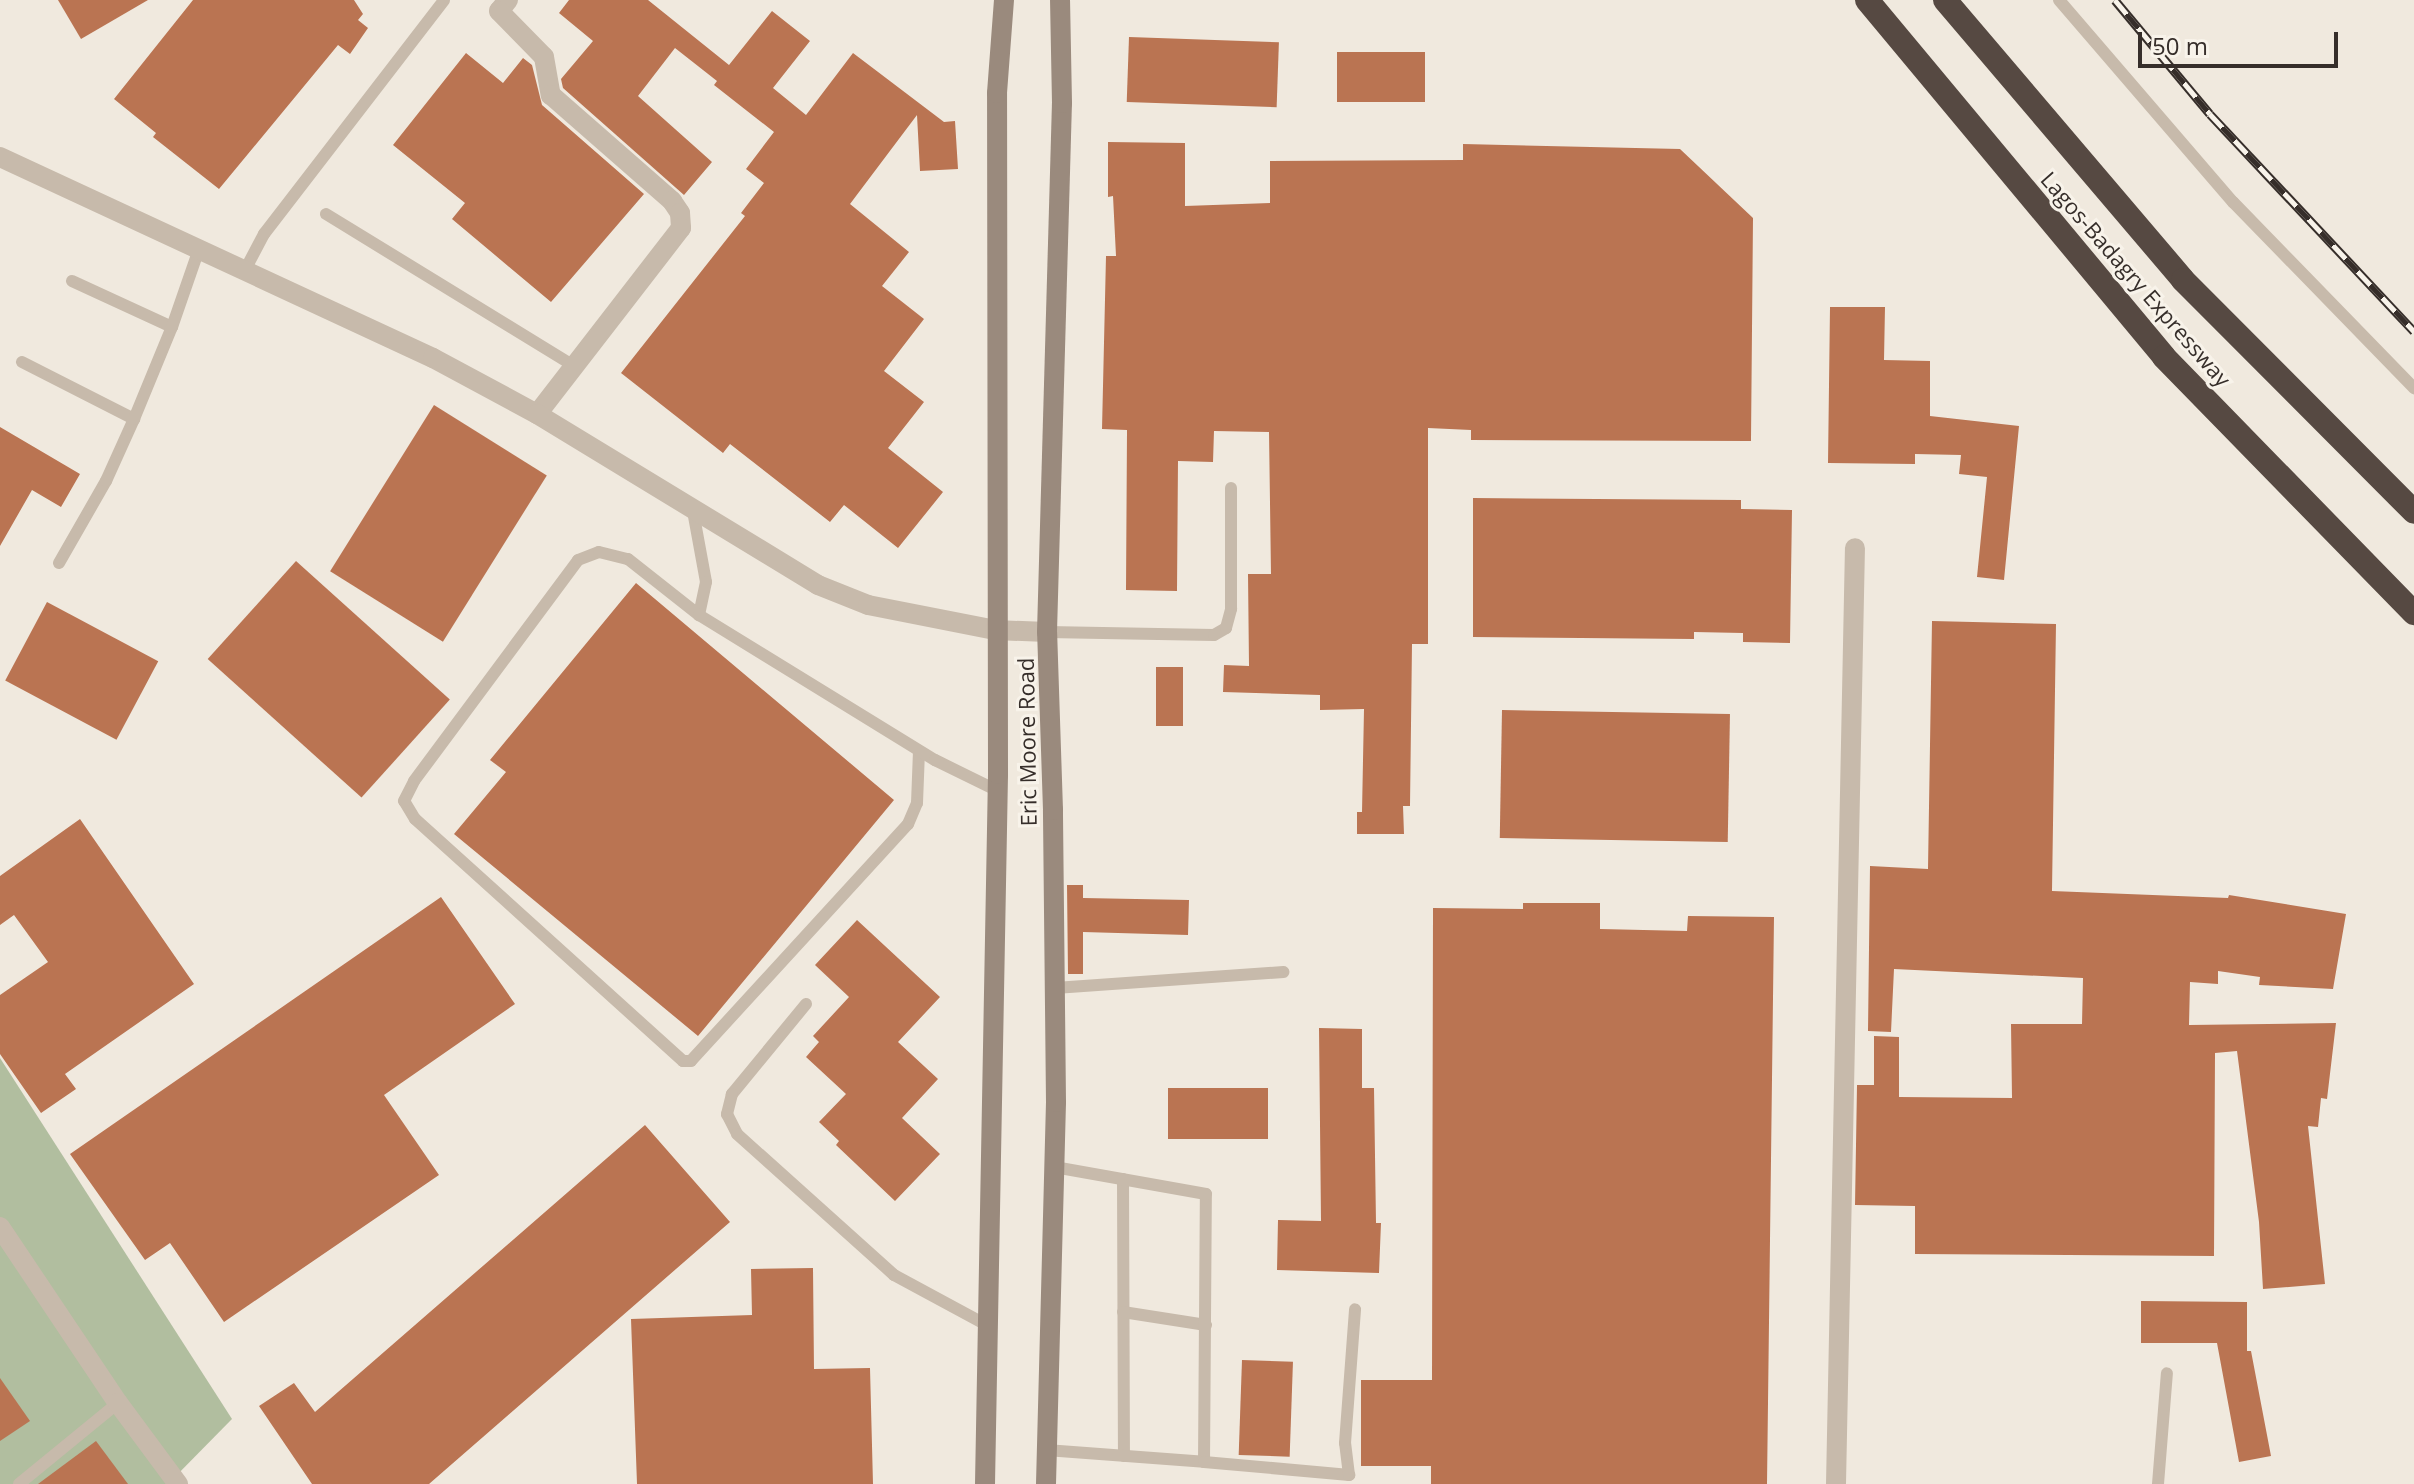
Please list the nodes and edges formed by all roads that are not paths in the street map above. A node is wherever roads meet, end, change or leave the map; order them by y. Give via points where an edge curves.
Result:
1 (444, 0) edge
2 (508, 0) edge
3 (1004, 0) edge
4 (1060, 0) edge
5 (1867, 0) edge
6 (1945, 0) edge
7 (2059, 0) edge
8 (0, 157) edge
9 (326, 214) dead end
10 (199, 249) junction
11 (245, 270) junction
12 (72, 281) dead end
13 (172, 327) junction
14 (22, 362) dead end
15 (572, 365) junction
16 (2414, 388) edge
17 (537, 414) junction
18 (134, 419) junction
19 (1231, 488) dead end
20 (693, 511) junction
21 (2414, 512) edge
22 (1855, 548) dead end
23 (59, 563) dead end
24 (2414, 613) edge
25 (699, 615) junction
26 (995, 630) junction
27 (1047, 632) junction
28 (919, 751) junction
29 (998, 791) junction
30 (1283, 972) dead end
31 (1055, 988) junction
32 (806, 1004) dead end
33 (1054, 1167) junction
34 (1123, 1179) junction
35 (0, 1227) edge
36 (1355, 1309) dead end
37 (1123, 1312) junction
38 (1206, 1325) junction
39 (990, 1327) junction
40 (2167, 1373) dead end
41 (118, 1403) junction
42 (1046, 1450) junction
43 (1124, 1456) junction
44 (1204, 1462) junction
45 (19, 1484) edge
46 (178, 1484) edge
47 (985, 1484) edge
48 (1046, 1484) edge
49 (1836, 1484) edge
50 (2158, 1484) edge

1 - 11 lane via 264,234
2 - 15 street via 499,11 544,57 551,95 680,213 681,228
3 - 26 street, Eric Moore Road via 997,93
4 - 27 street, Eric Moore Road via 1062,103
5 - 24 highway, Lagos-Badagry Expressway via 2164,357
6 - 21 highway, Lagos-Badagry Expressway via 2183,280
7 - 16 lane via 2233,202
8 - 10 street
9 - 15 lane
10 - 11 street
10 - 13 lane
11 - 17 street via 433,358
12 - 13 lane
13 - 18 lane
14 - 18 lane
15 - 17 street
17 - 20 street
18 - 23 lane
19 - 27 lane via 1231,609 1226,628 1214,635
20 - 25 lane via 706,582
20 - 26 street via 818,585 868,605
22 - 49 street
25 - 28 lane
25 - 28 lane via 628,559 599,552 578,560 404,801 415,819 683,1061 697,1057 908,824 917,803
26 - 27 street
26 - 29 street, Eric Moore Road
27 - 31 street, Eric Moore Road
28 - 29 lane
29 - 39 street, Eric Moore Road
30 - 31 lane
31 - 33 street, Eric Moore Road
32 - 39 lane via 732,1094 727,1114 737,1134 894,1275
33 - 34 lane
33 - 42 street, Eric Moore Road
34 - 37 lane
34 - 38 lane via 1206,1194
35 - 41 street
36 - 44 lane via 1345,1443 1349,1475
37 - 38 lane
37 - 43 lane
38 - 44 lane
39 - 47 street, Eric Moore Road
40 - 50 lane
41 - 45 lane
41 - 46 street
42 - 43 lane
42 - 48 street, Eric Moore Road
43 - 44 lane

